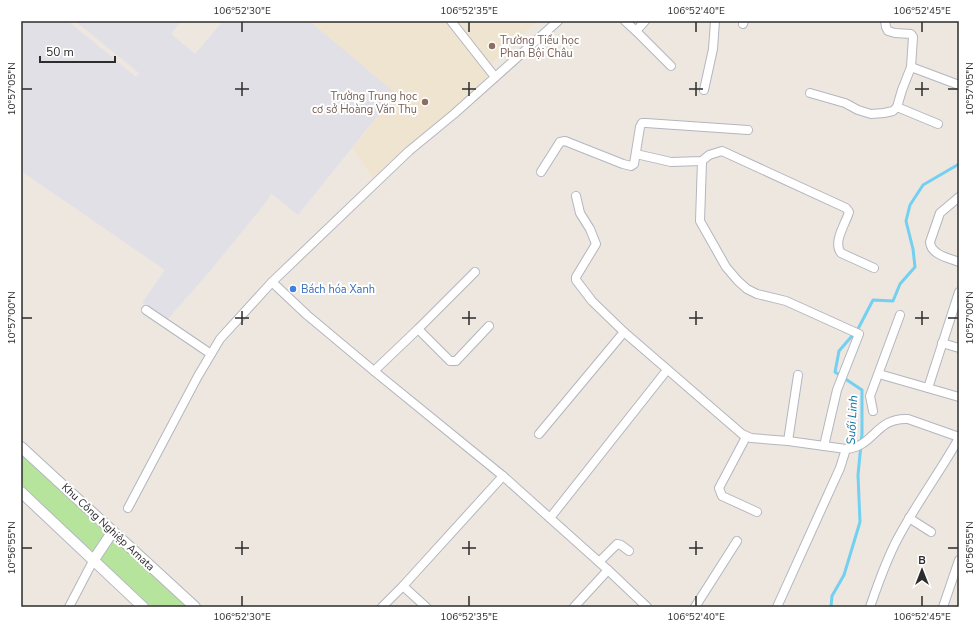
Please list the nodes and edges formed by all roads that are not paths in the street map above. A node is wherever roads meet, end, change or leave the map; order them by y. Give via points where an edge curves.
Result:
1 (451, 21) edge
2 (558, 21) edge
3 (625, 21) edge
4 (645, 21) edge
5 (715, 21) edge
6 (885, 21) edge
7 (636, 31) junction
8 (671, 66) dead end
9 (911, 67) junction
10 (494, 77) junction
11 (959, 85) edge
12 (704, 90) dead end
13 (810, 93) dead end
14 (897, 107) junction
15 (938, 124) dead end
16 (748, 130) dead end
17 (636, 154) junction
18 (702, 161) junction
19 (541, 172) dead end
20 (576, 196) dead end
21 (959, 197) edge
22 (959, 262) edge
23 (874, 268) dead end
24 (475, 272) dead end
25 (272, 282) junction
26 (959, 292) edge
27 (146, 310) dead end
28 (900, 314) dead end
29 (489, 326) dead end
30 (418, 329) junction
31 (624, 332) junction
32 (942, 343) junction
33 (959, 348) edge
34 (211, 354) junction
35 (667, 370) junction
36 (374, 371) junction
37 (879, 374) junction
38 (798, 375) dead end
39 (928, 388) junction
40 (959, 397) edge
41 (872, 411) dead end
42 (539, 434) dead end
43 (746, 437) junction
44 (959, 438) edge
45 (788, 441) junction
46 (824, 446) junction
47 (21, 447) edge
48 (849, 449) junction
49 (503, 476) junction
50 (21, 492) edge
51 (128, 508) dead end
52 (757, 512) dead end
53 (550, 518) junction
54 (909, 518) junction
55 (113, 531) junction
56 (931, 532) dead end
57 (737, 540) dead end
58 (629, 551) dead end
59 (92, 560) junction
60 (959, 560) edge
61 (599, 562) junction
62 (608, 570) junction
63 (403, 586) junction
64 (386, 606) edge
65 (69, 607) edge
66 (143, 607) edge
67 (195, 607) edge
68 (426, 607) edge
69 (574, 607) edge
70 (646, 607) edge
71 (695, 607) edge
72 (777, 607) edge
73 (870, 607) edge
74 (943, 607) edge

1 - 10 street
2 - 10 street
3 - 7 street
4 - 7 street
5 - 12 street via 713,49
6 - 9 street via 888,31 911,34 913,37
7 - 8 street
9 - 11 street
9 - 14 street
10 - 25 street via 409,151
13 - 14 street via 871,114 893,111
14 - 15 street
16 - 17 street via 646,123 640,127
17 - 18 street via 671,162
17 - 19 street via 631,166 565,141 560,142
18 - 23 street via 709,155 722,151 846,208 848,215 837,242 838,249 841,253
18 - 46 street via 700,221 726,267 738,281 757,294 786,301 860,334 837,390
20 - 31 street via 580,213 596,244 576,280 592,301
21 - 22 street via 940,213 930,246 933,251
24 - 30 street
25 - 34 street via 220,339
25 - 36 street
26 - 32 street
27 - 34 street
28 - 37 street
29 - 30 street via 453,362
30 - 36 street
31 - 35 street
31 - 42 street
32 - 33 street
32 - 39 street
34 - 51 street
35 - 43 street
35 - 53 street
36 - 49 street
37 - 39 street
37 - 41 street via 870,396
38 - 45 street
39 - 40 street
43 - 45 street
43 - 52 street via 719,488 722,496
44 - 48 street via 902,419 890,421 863,444
44 - 54 street via 942,469
45 - 46 street
46 - 48 street
47 - 55 street, Khu Công Nghiệp Amata
48 - 72 street
49 - 53 street
49 - 63 street
50 - 59 street
53 - 61 street
54 - 56 street
54 - 73 street via 884,569
55 - 59 street
55 - 67 street, Khu Công Nghiệp Amata
57 - 71 street
58 - 61 street via 617,544
59 - 65 street
59 - 66 street
60 - 74 street
61 - 62 street
62 - 69 street
62 - 70 street
63 - 64 street
63 - 68 street

